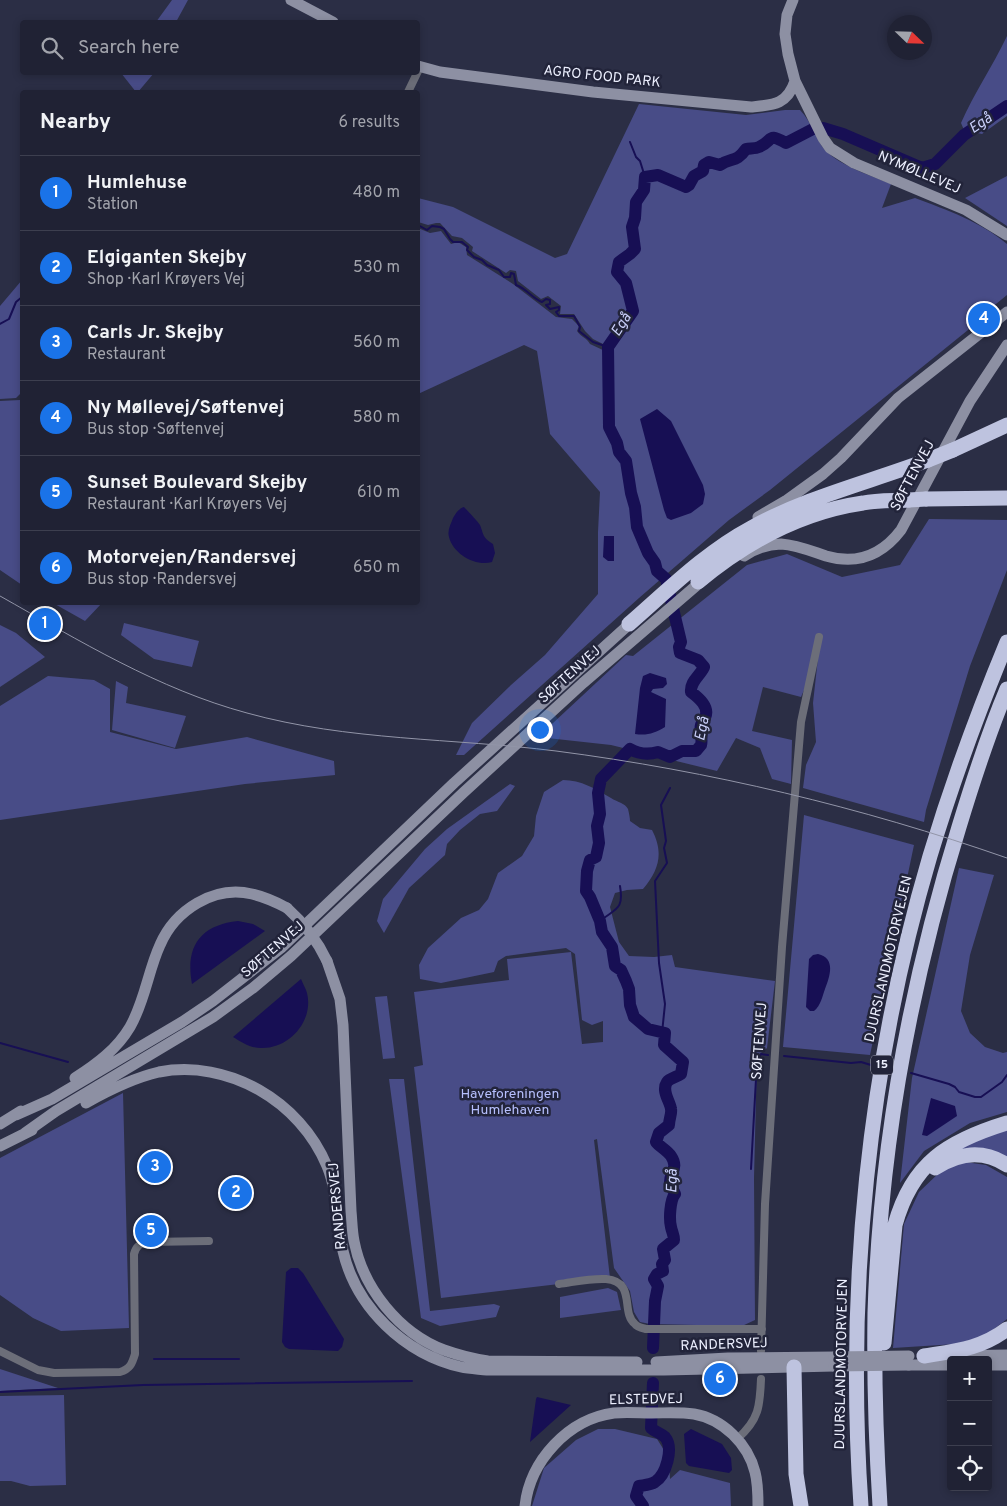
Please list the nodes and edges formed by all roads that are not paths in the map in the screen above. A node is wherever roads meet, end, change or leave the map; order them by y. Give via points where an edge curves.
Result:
1 (291, 0) edge
2 (792, 0) edge
3 (329, 20) edge
4 (420, 66) edge
5 (415, 75) edge
6 (795, 81) junction
7 (409, 90) edge
8 (784, 100) junction
9 (807, 109) junction
10 (1007, 235) edge
11 (1007, 312) edge
12 (1007, 345) edge
13 (1007, 424) edge
14 (1007, 498) edge
15 (695, 574) junction
16 (646, 615) junction
17 (629, 624) joint
18 (820, 637) dead end
19 (1007, 642) edge
20 (1007, 689) edge
21 (16, 1115) junction
22 (1007, 1123) edge
23 (0, 1124) edge
24 (25, 1132) junction
25 (0, 1146) edge
26 (1007, 1165) edge
27 (209, 1242) dead end
28 (893, 1244) junction
29 (559, 1284) dead end
30 (762, 1329) junction
31 (1007, 1330) edge
32 (0, 1351) edge
33 (761, 1351) dead end
34 (1007, 1355) edge
35 (914, 1359) junction
36 (794, 1362) junction
37 (947, 1364) edge
38 (992, 1365) edge
39 (1007, 1365) edge
40 (761, 1378) dead end
41 (737, 1439) junction
42 (525, 1506) edge
43 (758, 1506) edge
44 (801, 1506) edge
45 (861, 1506) edge
46 (880, 1506) edge

1 - 3 main road
2 - 6 main road via 785,34
4 - 8 main road, AGRO FOOD PARK via 440,72 593,92 733,106 751,107
5 - 7 street
6 - 8 main road
6 - 9 main road
8 - 9 main road
9 - 10 main road, NYMØLLEVEJ via 830,148 854,162 966,210
11 - 15 main road via 898,398 823,474 787,500 728,534
12 - 15 main road, SØFTENVEJ via 961,418 901,530 887,546 873,555 849,560 790,545 770,545
13 - 15 highway, bridge via 928,460 769,518 732,539
14 - 15 highway, bridge via 863,503 816,514 779,528
15 - 16 highway
16 - 17 highway
16 - 24 main road, SØFTENVEJ via 291,956 253,988 205,1022
17 - 21 main road, SØFTENVEJ via 273,954 182,1022 52,1099
18 - 30 street, SØFTENVEJ via 801,722 766,1194
19 - 45 highway, DJURSLANDMOTORVEJEN / 15 via 969,738 930,855 885,1049 866,1183 857,1310
20 - 46 highway, 15 via 968,798 931,922 916,984 892,1117 883,1196 876,1313
21 - 23 main road, RANDERSVEJ
21 - 36 main road, RANDERSVEJ, bridge via 86,1071 116,1046 138,1012 161,943 171,925 186,910 206,898 228,893 251,893 287,908 302,921 327,961 340,999 344,1025 354,1241 367,1279 376,1294 406,1327 442,1349 488,1361 662,1362 728,1358
22 - 28 highway via 966,1138 924,1168 900,1207
24 - 25 main road, RANDERSVEJ
24 - 36 main road, RANDERSVEJ via 127,1082 159,1072 214,1072 245,1082 275,1099 298,1119 327,1166 334,1188 343,1252 354,1282 387,1327 429,1355 462,1367 487,1370 664,1370
26 - 28 highway via 987,1156 971,1154 958,1156 929,1172 904,1208
27 - 32 street via 148,1242 136,1249 135,1354 128,1369 120,1372 54,1373 38,1370
28 - 46 highway via 884,1353
29 - 30 street via 605,1279 615,1281 622,1286 628,1298 634,1324 653,1329
30 - 33 street, SØFTENVEJ
31 - 35 highway via 969,1349
34 - 35 main road, RANDERSVEJ
35 - 36 main road, RANDERSVEJ, bridge
35 - 37 main road, RANDERSVEJ
36 - 44 highway via 796,1474
38 - 39 main road
40 - 41 street via 758,1411 750,1428
41 - 42 main road, ELSTEDVEJ via 722,1426 686,1413 613,1413 592,1419 569,1430 548,1451 535,1472
41 - 43 main road, ELSTEDVEJ via 750,1457 755,1472

